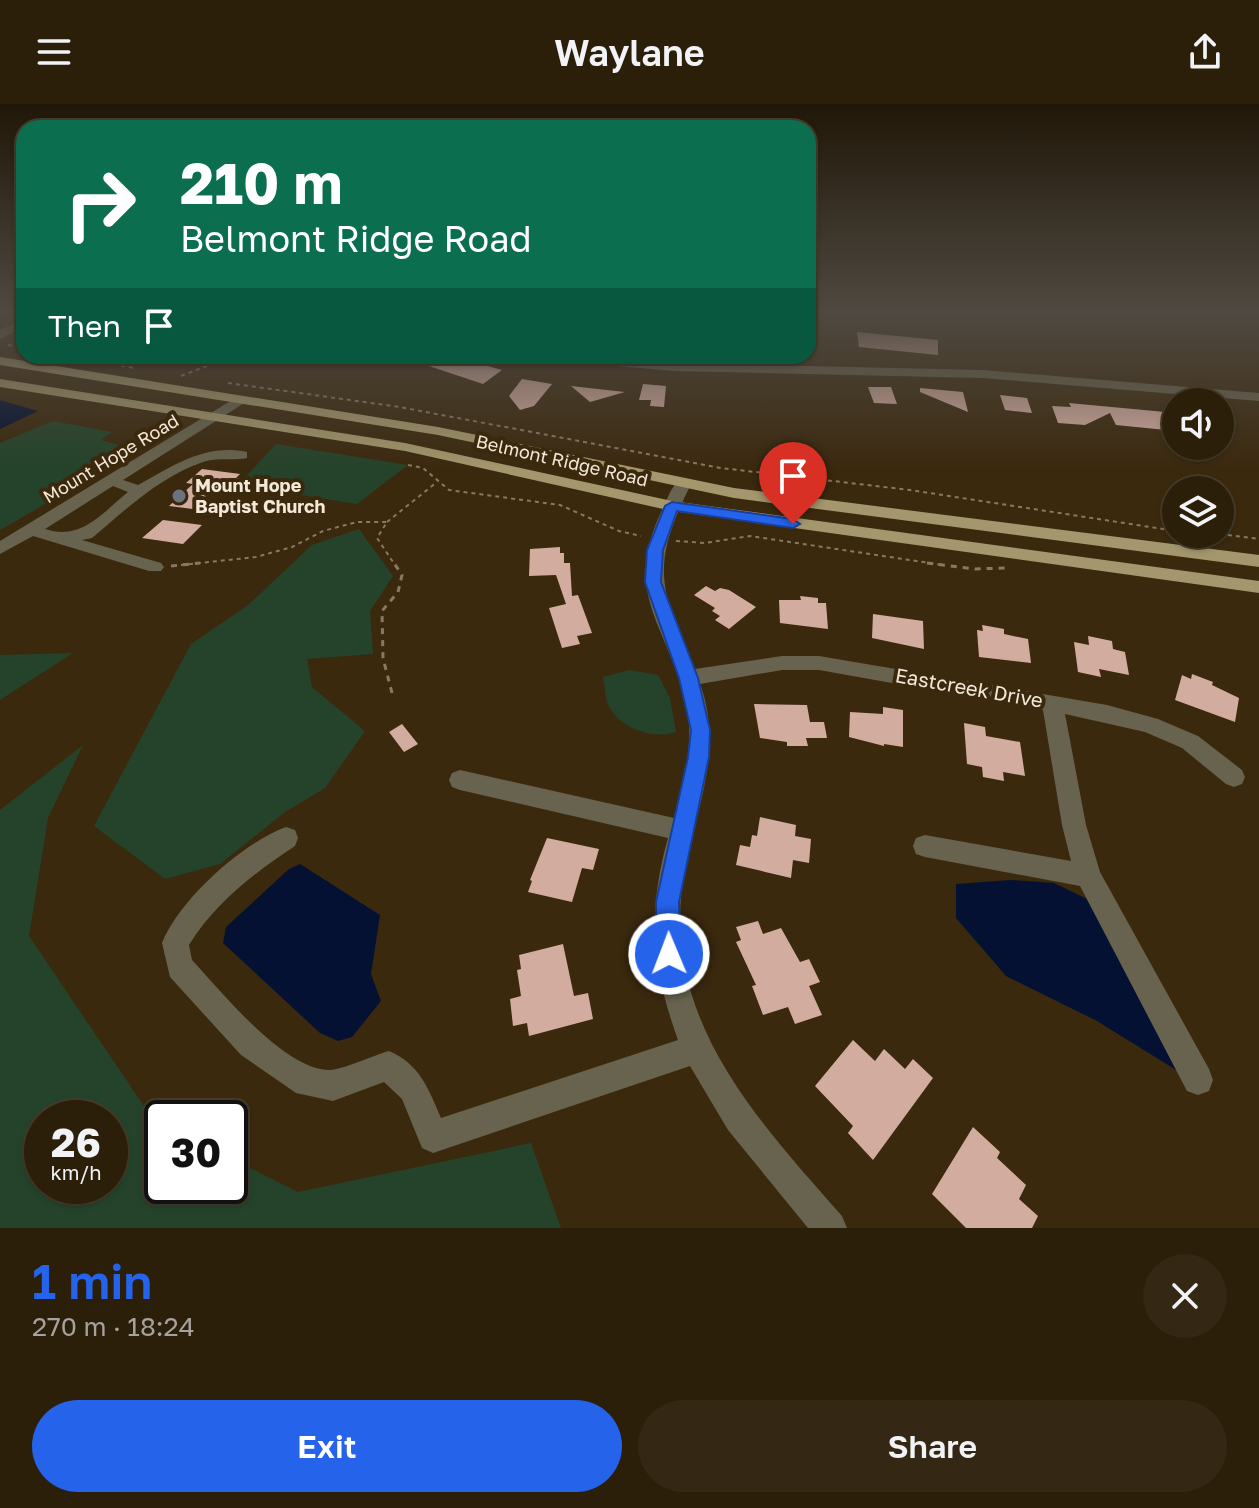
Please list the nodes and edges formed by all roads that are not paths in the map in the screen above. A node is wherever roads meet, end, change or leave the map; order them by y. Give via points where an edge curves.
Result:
1 (28, 365) edge
2 (621, 365) edge
3 (0, 383) edge
4 (1259, 397) edge
5 (242, 400) junction
6 (218, 417) junction
7 (242, 455) dead end
8 (112, 481) junction
9 (139, 491) junction
10 (677, 495) junction
11 (32, 530) junction
12 (61, 540) junction
13 (0, 549) edge
14 (1259, 561) edge
15 (155, 567) road end
16 (1259, 587) edge
17 (689, 678) junction
18 (1052, 703) junction
19 (1234, 777) dead end
20 (460, 780) dead end
21 (681, 830) junction
22 (286, 838) dead end
23 (925, 846) dead end
24 (1088, 876) junction
25 (695, 1049) junction
26 (1198, 1080) dead end
27 (830, 1228) edge

1 - 5 main road, Belmont Ridge Road
2 - 4 street via 984,374
3 - 6 main road, Belmont Ridge Road
5 - 6 street, Mount Hope Road
5 - 10 main road, Belmont Ridge Road via 438,431
6 - 8 street, Mount Hope Road
6 - 10 main road, Belmont Ridge Road
7 - 9 street via 214,452 184,462
8 - 9 street
8 - 11 street, Mount Hope Road
9 - 12 street via 86,534
10 - 14 main road, Belmont Ridge Road via 807,503
10 - 16 main road, Belmont Ridge Road
10 - 17 street via 659,539 653,582
11 - 12 street
11 - 13 street, Mount Hope Road
12 - 15 street
17 - 18 street, Eastcreek Drive via 782,663 819,663
17 - 21 street via 700,730
18 - 19 street, Eastcreek Drive via 1150,725 1190,742
18 - 24 street
20 - 21 street
21 - 25 street via 667,902 669,954 676,1001
22 - 25 street via 256,857 187,921 175,943 180,967 251,1045 307,1082 333,1086 389,1066 413,1088 433,1137
23 - 24 street
24 - 26 street
25 - 27 street via 745,1129

